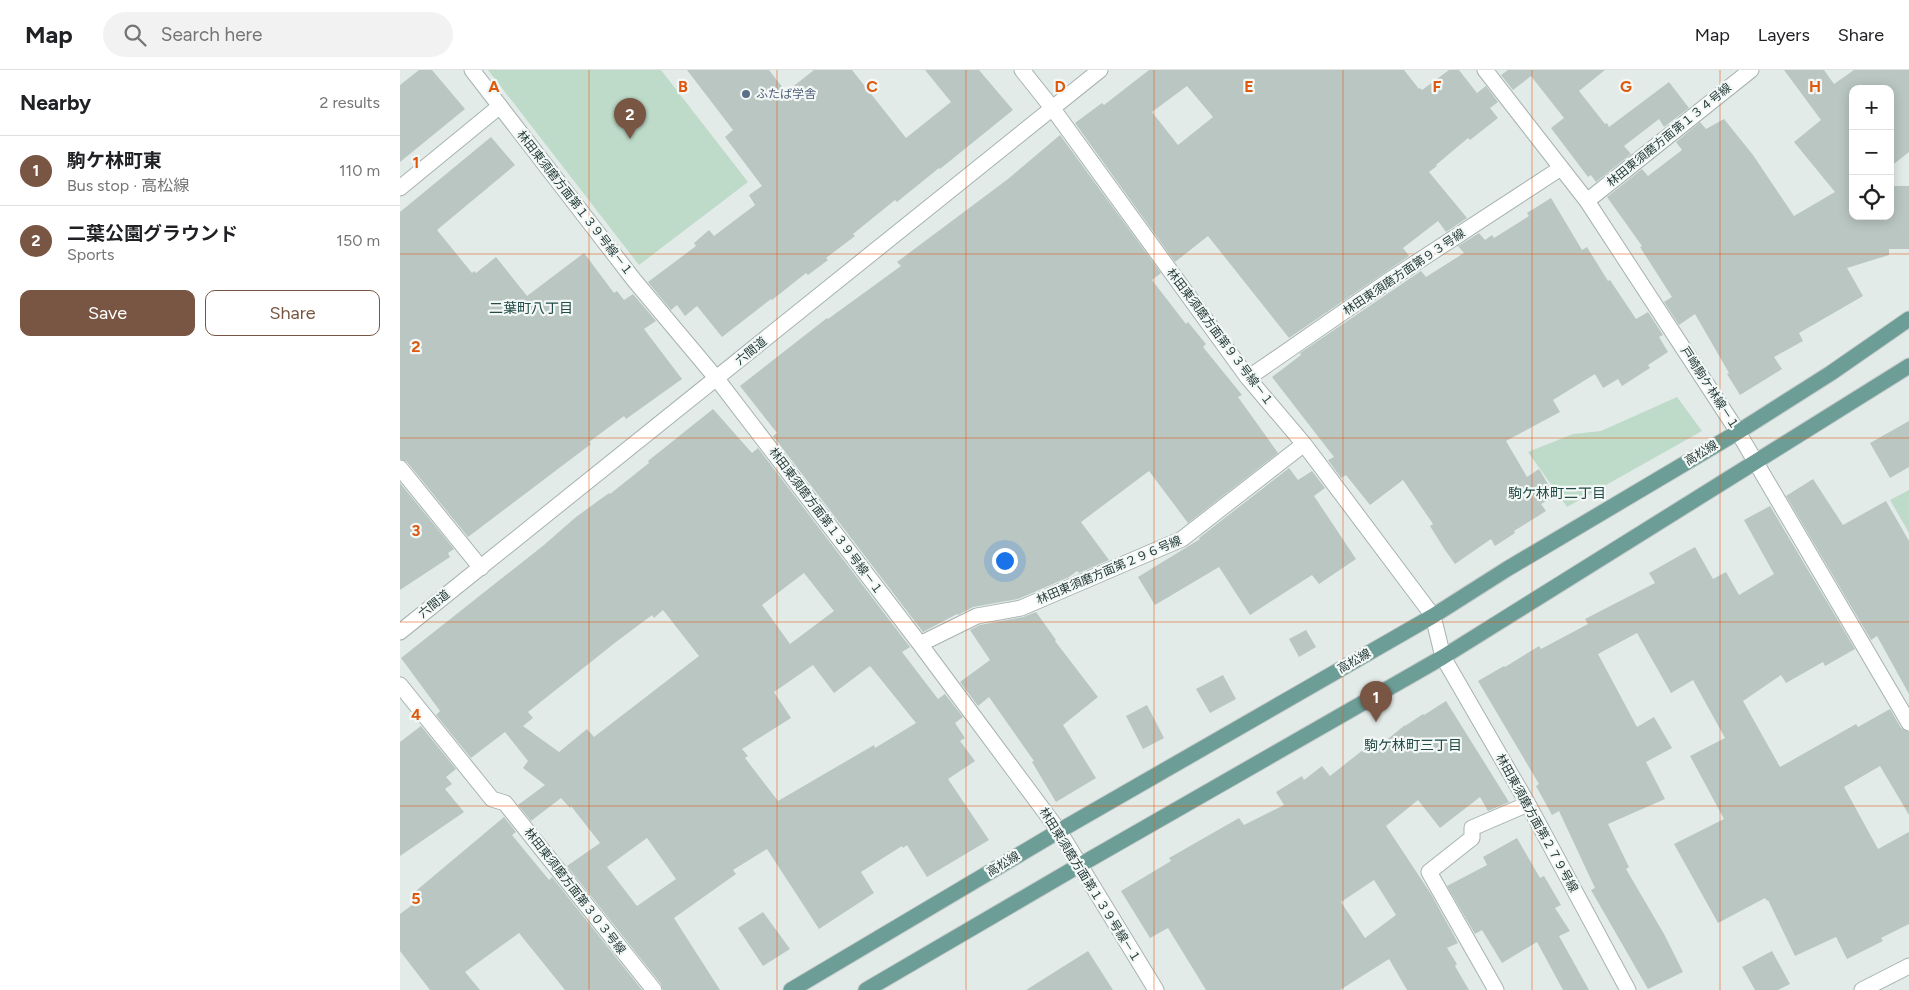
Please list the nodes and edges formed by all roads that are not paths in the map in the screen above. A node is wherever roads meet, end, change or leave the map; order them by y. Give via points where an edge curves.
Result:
1 (472, 70) edge
2 (1022, 70) edge
3 (1100, 70) edge
4 (1486, 70) edge
5 (1751, 70) edge
6 (500, 106) junction
7 (1053, 109) junction
8 (1561, 168) junction
9 (400, 188) edge
10 (1587, 201) junction
11 (1909, 319) edge
12 (1909, 366) edge
13 (1248, 378) junction
14 (716, 379) junction
15 (1738, 432) junction
16 (1304, 444) junction
17 (1755, 463) junction
18 (400, 468) edge
19 (480, 568) junction
20 (1433, 616) junction
21 (400, 632) edge
22 (920, 644) junction
23 (1443, 657) junction
24 (400, 685) edge
25 (1909, 723) edge
26 (1528, 804) junction
27 (1059, 830) junction
28 (1080, 865) junction
29 (1909, 966) edge
30 (654, 990) edge
31 (791, 990) edge
32 (866, 990) edge
33 (1156, 990) edge
34 (1496, 990) edge
35 (1628, 990) edge
36 (1862, 990) edge

1 - 6 street, 林田東須磨方面第１３９号線－１
2 - 7 street, 林田東須磨方面第９３号線－１
3 - 7 street, 六間道
4 - 8 street, 戸崎駒ケ林線－１
5 - 10 street, 林田東須磨方面第１３４号線
6 - 9 street
6 - 14 street, 林田東須磨方面第１３９号線－１
7 - 13 street, 林田東須磨方面第９３号線－１
7 - 14 street, 六間道
8 - 10 street, 戸崎駒ケ林線－１
8 - 13 street, 林田東須磨方面第９３号線 via 1391,278
10 - 15 street, 戸崎駒ケ林線－１
11 - 15 main road, 高松線
12 - 17 main road
13 - 16 street, 林田東須磨方面第９３号線－１
14 - 19 street, 六間道
14 - 22 street, 林田東須磨方面第１３９号線－１
15 - 17 street, 戸崎駒ケ林線－１
15 - 20 main road, 高松線
16 - 20 street, 林田東須磨方面第９３号線－１
16 - 22 street, 林田東須磨方面第２９６号線 via 1182,539 1020,608 977,616
17 - 23 main road
17 - 25 street, 戸崎駒ケ林線－１
18 - 19 street
19 - 21 street, 六間道
20 - 23 street, 林田東須磨方面第９３号線－１
20 - 27 main road, 高松線
22 - 27 street, 林田東須磨方面第１３９号線－１
23 - 26 street, 林田東須磨方面第２７９号線
23 - 28 main road
24 - 30 street, 林田東須磨方面第３０３号線 via 492,799 505,803
26 - 34 street via 1472,828 1472,838 1429,872
26 - 35 street, 林田東須磨方面第２７９号線
27 - 28 street, 林田東須磨方面第１３９号線－１
27 - 31 main road, 高松線
28 - 32 main road
28 - 33 street, 林田東須磨方面第１３９号線－１
29 - 36 street

